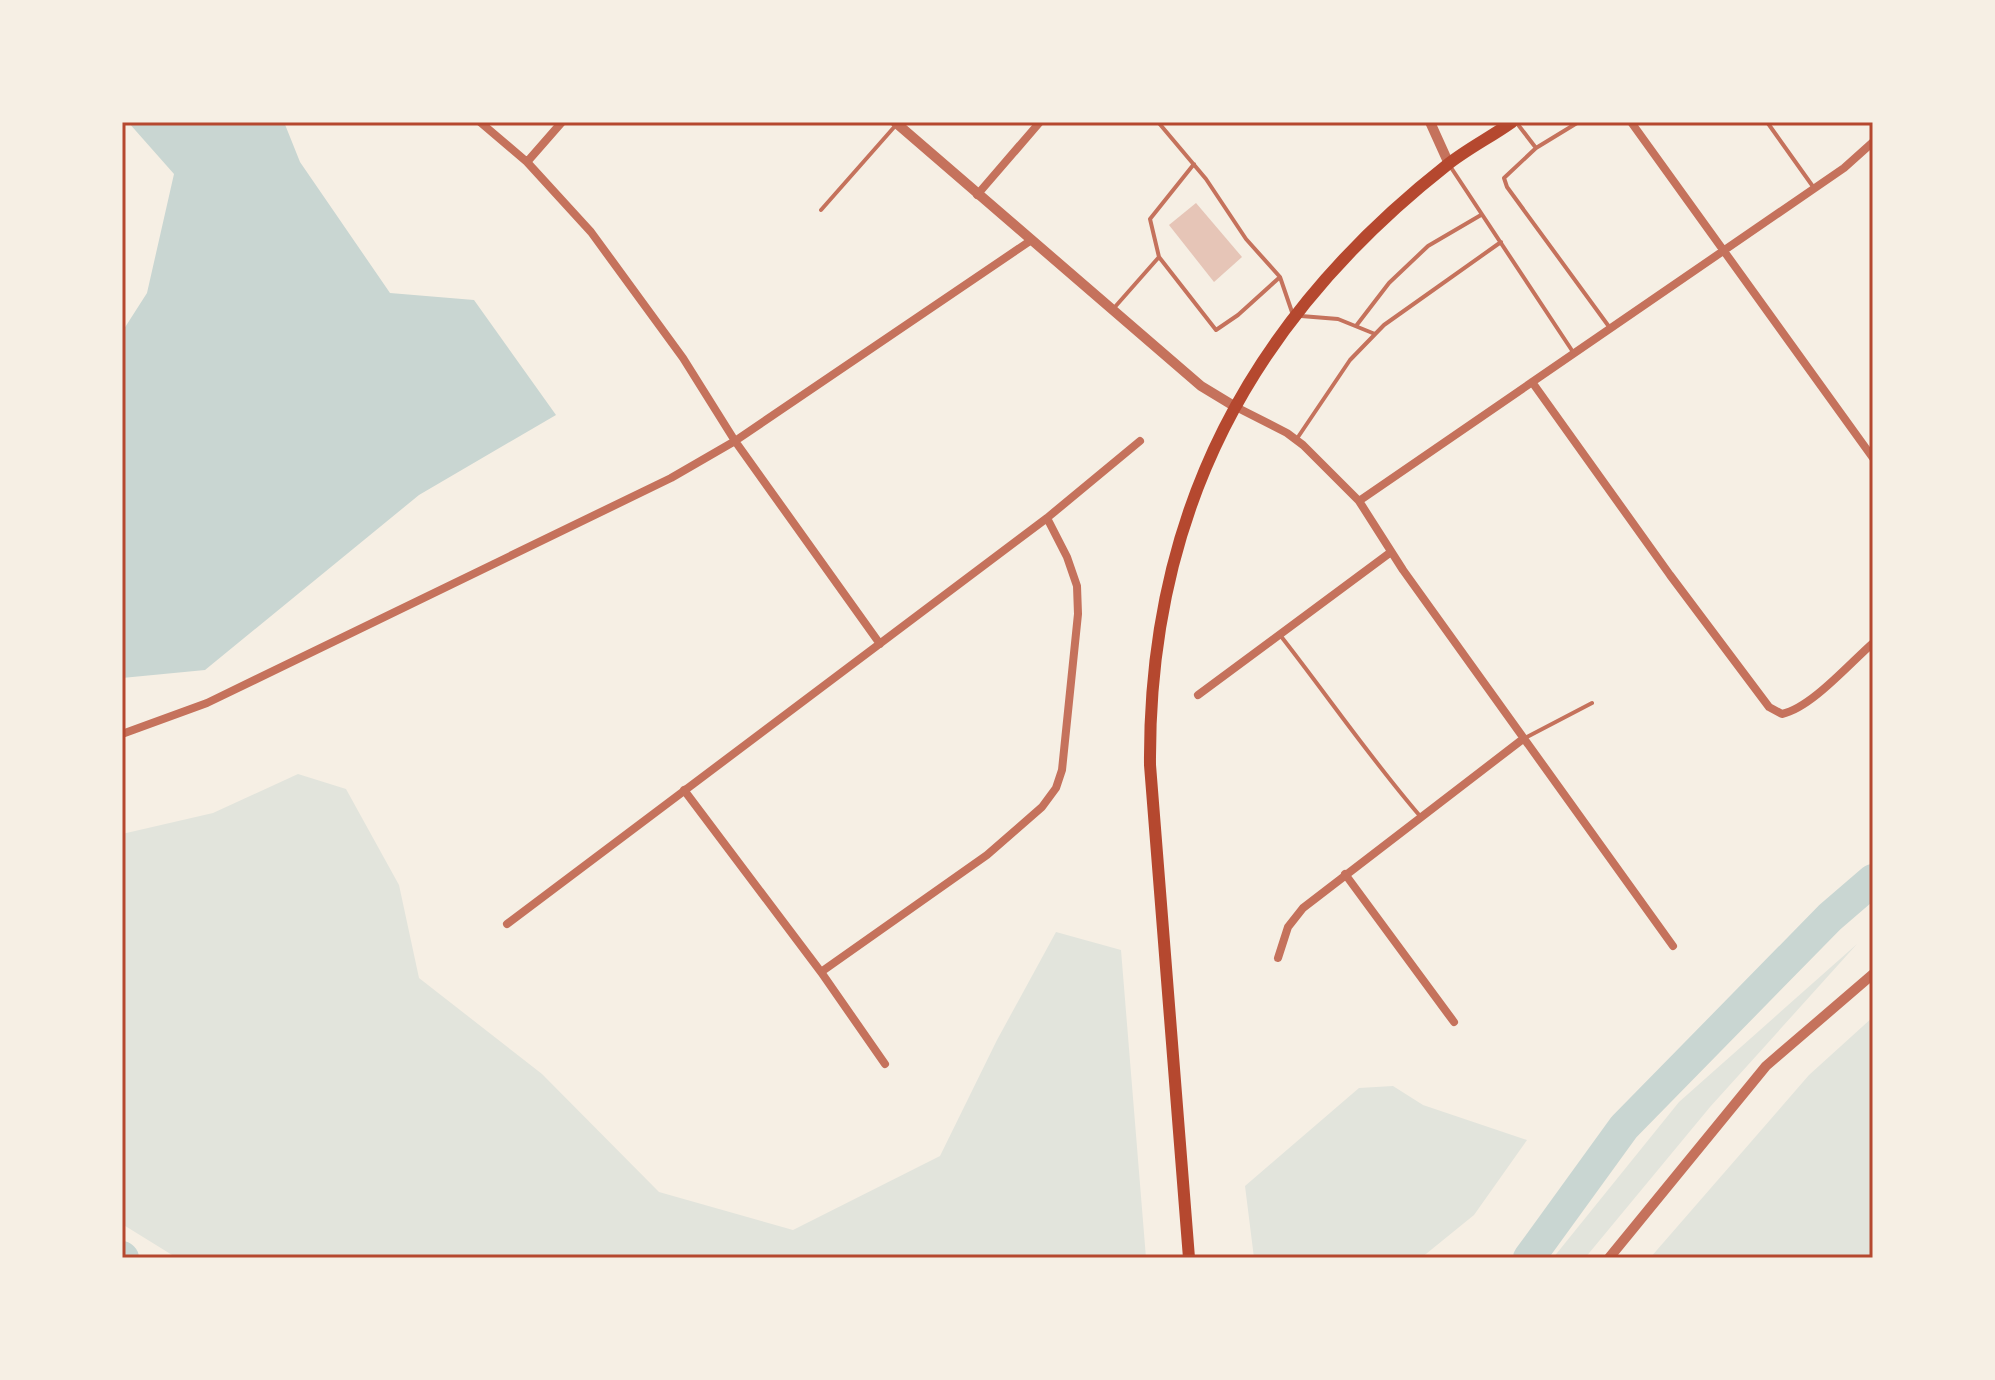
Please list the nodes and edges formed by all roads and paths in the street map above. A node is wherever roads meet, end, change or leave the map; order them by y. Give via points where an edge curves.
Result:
1 (480, 122) edge
2 (562, 122) edge
3 (1040, 122) edge
4 (1158, 122) edge
5 (1430, 122) edge
6 (1514, 122) edge
7 (1631, 122) edge
8 (1767, 122) edge
9 (896, 123) edge
10 (1577, 123) edge
11 (1873, 142) edge
12 (1536, 148) junction
13 (527, 162) junction
14 (1194, 164) junction
15 (1449, 164) junction
16 (1814, 189) junction
17 (977, 195) junction
18 (821, 210) dead end
19 (1482, 214) junction
20 (1030, 241) junction
21 (1501, 242) junction
22 (1724, 252) junction
23 (1159, 257) junction
24 (1280, 277) junction
25 (1112, 310) junction
26 (1293, 316) junction
27 (1356, 326) junction
28 (1610, 329) junction
29 (1375, 334) junction
30 (1574, 353) junction
31 (1532, 382) junction
32 (1234, 406) junction
33 (1296, 440) junction
34 (735, 441) junction
35 (1140, 441) dead end
36 (1873, 458) edge
37 (1359, 501) junction
38 (1047, 518) junction
39 (1391, 552) junction
40 (1280, 635) junction
41 (1873, 643) edge
42 (880, 644) junction
43 (1198, 695) dead end
44 (1592, 703) dead end
45 (122, 734) edge
46 (1523, 739) junction
47 (684, 790) junction
48 (1421, 816) junction
49 (1345, 874) junction
50 (507, 924) dead end
51 (1673, 946) dead end
52 (1278, 958) dead end
53 (821, 972) junction
54 (1873, 974) edge
55 (1454, 1022) dead end
56 (885, 1064) dead end
57 (1189, 1258) edge
58 (1609, 1258) edge

1 - 13 street
2 - 13 street
3 - 17 street
4 - 14 lane
5 - 15 street
6 - 12 lane
6 - 15 main road
7 - 22 street
8 - 16 lane
9 - 17 street
9 - 18 lane
10 - 12 lane
11 - 16 street
12 - 28 lane via 1504,178 1507,187
13 - 34 street via 591,232 683,358
14 - 23 lane via 1150,219
14 - 24 lane via 1246,239
15 - 19 lane
15 - 26 main road via 1342,261
16 - 22 street
17 - 20 street
19 - 21 lane
19 - 27 lane via 1428,246 1389,283
20 - 25 street
20 - 34 street
21 - 29 lane
21 - 30 lane
22 - 28 street
22 - 36 street
23 - 24 lane via 1216,330
23 - 25 lane
24 - 26 lane
25 - 32 street via 1201,386
26 - 27 lane via 1338,319
26 - 32 main road
27 - 29 lane
28 - 30 street
29 - 33 lane via 1350,360
30 - 31 street
31 - 37 street
31 - 41 street via 1769,707 1790,712
32 - 33 street
32 - 57 main road via 1184,526 1167,584 1151,684 1150,765
33 - 37 street
34 - 42 street
34 - 45 street via 671,478 207,703
35 - 38 street
37 - 39 street
38 - 42 street
38 - 53 street via 1077,586 1078,614 1056,788 987,855
39 - 40 street
39 - 46 street
40 - 43 street
40 - 48 lane
42 - 47 street
44 - 46 lane
46 - 48 street
46 - 51 street
47 - 50 street
47 - 53 street
48 - 49 street
49 - 52 street via 1303,908 1288,927
49 - 55 street
53 - 56 street
54 - 58 street via 1766,1066

